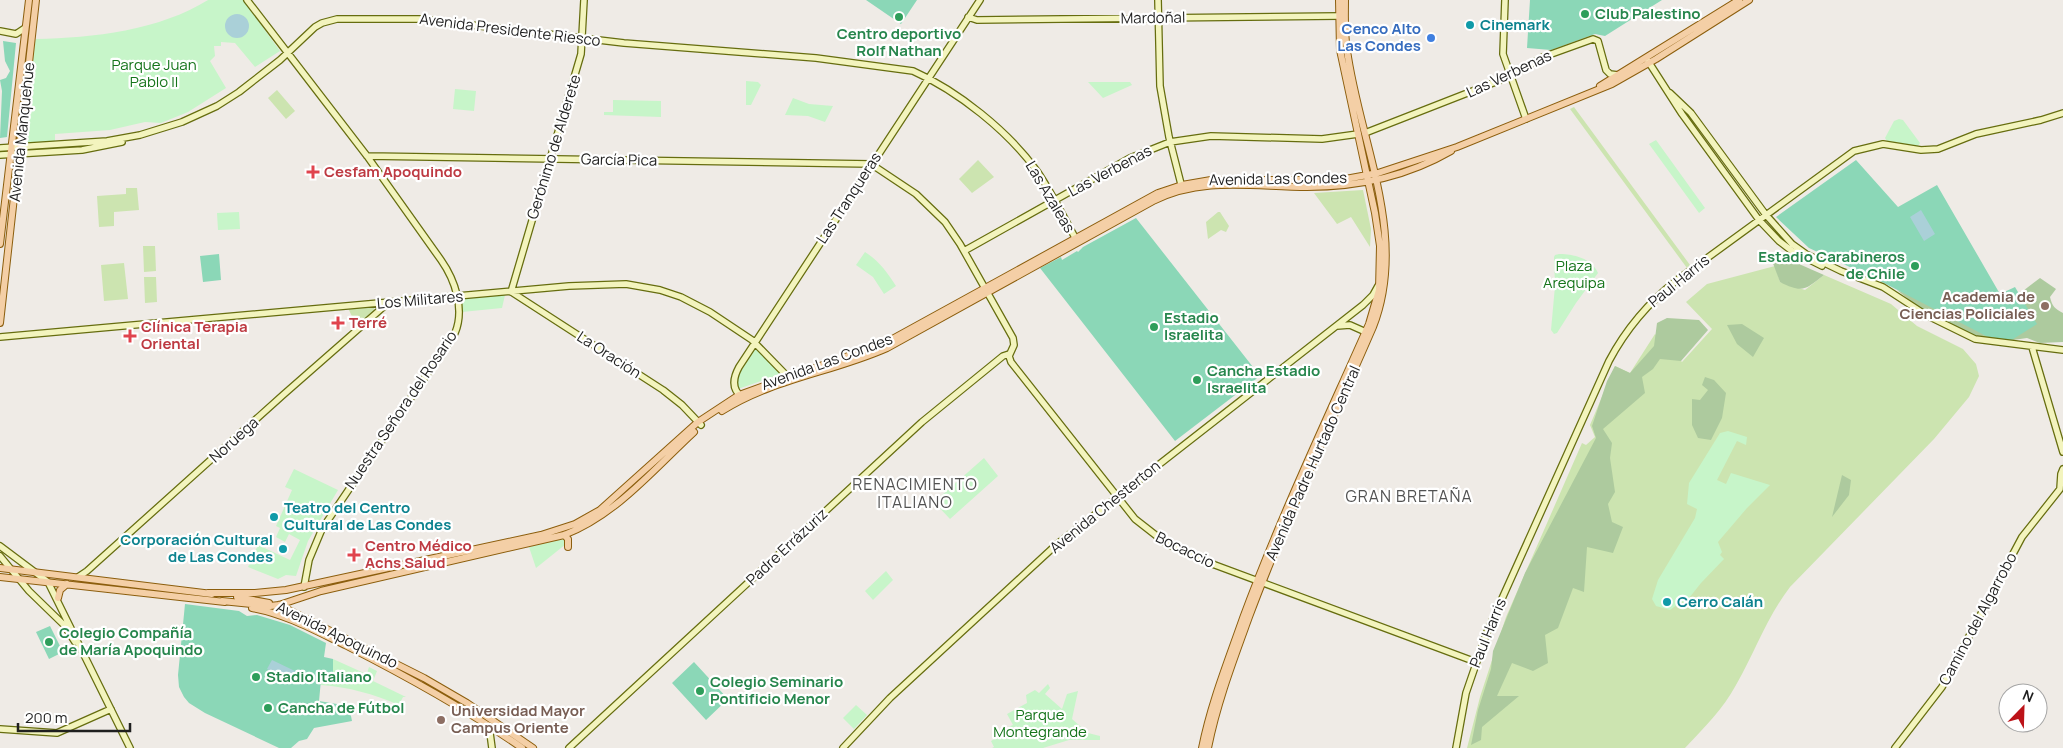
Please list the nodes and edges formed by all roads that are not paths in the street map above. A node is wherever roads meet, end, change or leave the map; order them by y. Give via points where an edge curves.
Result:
1 (28, 0) edge
2 (36, 0) edge
3 (248, 0) edge
4 (584, 0) edge
5 (980, 0) edge
6 (1158, 0) edge
7 (1339, 0) edge
8 (1345, 0) edge
9 (1505, 0) edge
10 (1738, 0) edge
11 (1749, 0) edge
12 (1339, 16) junction
13 (968, 18) junction
14 (1159, 18) junction
15 (24, 28) junction
16 (0, 31) edge
17 (583, 38) junction
18 (287, 53) junction
19 (1647, 60) junction
20 (1618, 75) junction
21 (1511, 76) junction
22 (929, 77) junction
23 (1346, 81) junction
24 (1354, 86) junction
25 (1591, 92) junction
26 (1670, 93) junction
27 (1687, 108) junction
28 (2063, 113) edge
29 (1682, 114) junction
30 (1526, 119) junction
31 (1361, 133) junction
32 (1170, 142) junction
33 (0, 148) edge
34 (20, 150) junction
35 (11, 151) junction
36 (0, 154) edge
37 (367, 156) junction
38 (551, 159) junction
39 (871, 164) junction
40 (1371, 178) junction
41 (1182, 187) junction
42 (1054, 200) junction
43 (1766, 216) junction
44 (1760, 220) junction
45 (1077, 241) junction
46 (0, 244) edge
47 (964, 251) junction
48 (1841, 271) junction
49 (1380, 281) junction
50 (986, 291) junction
51 (511, 292) junction
52 (457, 296) junction
53 (389, 302) junction
54 (1353, 312) junction
55 (0, 323) edge
56 (1353, 326) junction
57 (1332, 327) junction
58 (1368, 333) junction
59 (0, 338) edge
60 (756, 342) junction
61 (2032, 347) junction
62 (2063, 349) edge
63 (1010, 354) junction
64 (788, 377) junction
65 (741, 397) junction
66 (700, 424) junction
67 (2063, 452) edge
68 (2063, 469) edge
69 (2062, 480) edge
70 (2061, 488) edge
71 (1117, 497) junction
72 (564, 534) junction
73 (0, 546) edge
74 (568, 547) dead end
75 (0, 556) edge
76 (0, 568) edge
77 (10, 569) junction
78 (37, 572) junction
79 (0, 577) edge
80 (78, 577) junction
81 (305, 578) junction
82 (19, 579) junction
83 (48, 582) junction
84 (1260, 582) junction
85 (67, 584) junction
86 (304, 587) junction
87 (286, 590) junction
88 (208, 593) junction
89 (58, 598) junction
90 (222, 601) junction
91 (295, 601) junction
92 (279, 605) junction
93 (46, 608) junction
94 (64, 611) junction
95 (294, 613) junction
96 (84, 653) junction
97 (1476, 662) junction
98 (111, 708) junction
99 (492, 727) junction
100 (504, 727) junction
101 (0, 729) edge
102 (130, 748) edge
103 (492, 748) edge
104 (522, 748) edge
105 (534, 748) edge
106 (569, 748) edge
107 (843, 748) edge
108 (1202, 748) edge
109 (1208, 748) edge
110 (1456, 748) edge
111 (1895, 748) edge

1 - 15 main road, Avenida Manquehue
2 - 34 main road, Avenida Manquehue
3 - 18 street, Nuestra Señora del Rosario
4 - 17 street, Gerónimo de Alderete
5 - 13 street, Las Tranqueras
6 - 14 street
7 - 12 main road
8 - 24 main road via 1346,44
9 - 21 street via 1502,50
10 - 19 main road, Avenida Las Condes
11 - 19 main road, Avenida Las Condes
12 - 14 street, Mardoñal
12 - 23 main road via 1339,44
13 - 14 street, Mardoñal
13 - 22 street, Las Tranqueras
14 - 32 street via 1159,82
15 - 16 street via 16,34
15 - 35 main road, Avenida Manquehue
17 - 18 street, Avenida Presidente Riesco via 416,19 341,18 318,24
17 - 22 street, Avenida Presidente Riesco via 816,58
17 - 38 street, Gerónimo de Alderete via 582,54
18 - 34 street, Avenida Presidente Riesco via 254,82 224,102 182,122 121,143 82,150
18 - 37 street, Nuestra Señora del Rosario
19 - 20 main road, Avenida Las Condes
19 - 25 main road, Avenida Las Condes via 1612,84
19 - 26 street
20 - 21 street, Las Verbenas via 1606,70 1598,41 1592,39 1548,55
20 - 25 main road, Avenida Las Condes
21 - 30 street
21 - 31 street, Las Verbenas
22 - 39 street, Las Tranqueras
22 - 42 street, Las Azaleas via 1005,134 1030,162
23 - 24 main road
23 - 31 main road
24 - 31 main road
25 - 30 main road, Avenida Las Condes
26 - 27 street
26 - 29 street
27 - 29 street
27 - 43 street
28 - 43 street, Paul Harris via 1976,134 1938,149 1921,150 1889,144 1860,148
29 - 44 street
30 - 40 main road, Avenida Las Condes via 1417,167
31 - 32 street, Las Verbenas via 1322,138 1211,136
31 - 40 main road
32 - 41 street
32 - 42 street, Las Verbenas via 1130,158
33 - 35 street, Avenida Presidente Riesco
34 - 35 street, Avenida Presidente Riesco
34 - 55 main road, Avenida Manquehue
35 - 36 street, Avenida Presidente Riesco
35 - 46 main road, Avenida Manquehue
37 - 38 street, García Pica
37 - 52 street, Nuestra Señora del Rosario via 448,270
38 - 39 street, García Pica
38 - 51 street, Gerónimo de Alderete
39 - 47 street, Bocaccio via 928,204 945,222
39 - 60 street, Las Tranqueras
40 - 41 main road, Avenida Las Condes via 1316,181 1217,179
40 - 49 main road, Avenida Padre Hurtado Central via 1380,238
40 - 58 main road, Avenida Padre Hurtado Central via 1385,238 1386,268 1381,303
41 - 45 main road, Avenida Las Condes via 1153,196
42 - 45 street, Las Azaleas
42 - 47 street, Las Verbenas
43 - 44 street, Paul Harris
43 - 48 street via 1792,244
44 - 48 street via 1779,241 1798,255
44 - 97 street, Paul Harris via 1666,289 1620,342 1604,370 1520,555
45 - 50 main road, Avenida Las Condes
47 - 50 street, Bocaccio
48 - 61 street via 1883,286 1926,315 1975,339
49 - 54 street, Avenida Chesterton via 1370,298
49 - 58 main road, Avenida Padre Hurtado Central
50 - 63 street, Bocaccio via 1013,338
50 - 64 main road, Avenida Las Condes via 877,347
50 - 65 main road, Avenida Las Condes via 877,352
51 - 52 street, Los Militares
51 - 60 street, Los Militares via 607,284 645,287 674,294 696,304
51 - 66 street, La Oración via 663,390
52 - 53 street, Los Militares
52 - 81 street, Nuestra Señora del Rosario via 455,333 332,512 316,542
53 - 59 street, Los Militares
53 - 80 street, Noruega
54 - 56 street
54 - 57 street, Avenida Chesterton
56 - 57 street
56 - 58 street
57 - 71 street, Avenida Chesterton
58 - 84 main road, Avenida Padre Hurtado Central
60 - 64 street, Los Militares
60 - 65 street, Las Tranqueras via 734,379 735,391
61 - 62 street
61 - 67 street
63 - 71 street, Bocaccio via 1011,362
63 - 106 street, Padre Errázuriz via 1003,356 929,415
64 - 65 main road, Avenida Las Condes
65 - 66 main road, Avenida Las Condes
66 - 72 main road, Avenida Las Condes via 608,511
66 - 86 main road, Avenida Las Condes via 607,504 569,526 537,536
68 - 69 street, Camino del Algarrobo via 2060,474
69 - 70 street, Camino del Algarrobo
70 - 111 street, Camino del Algarrobo via 2022,537 1942,687
71 - 84 street, Bocaccio via 1141,525 1167,544
71 - 107 street, Avenida Chesterton via 1056,545 894,694
72 - 74 main road
72 - 91 main road, Avenida Las Condes via 321,591
73 - 78 street
75 - 77 street
76 - 77 main road, Avenida Apoquindo
77 - 78 main road, Avenida Apoquindo
77 - 82 street
78 - 80 main road, Avenida Apoquindo
78 - 83 street
79 - 82 main road, Avenida Apoquindo
80 - 88 main road, Avenida Apoquindo
81 - 86 street, Nuestra Señora del Rosario
81 - 87 street
82 - 83 main road, Avenida Apoquindo
82 - 93 street
83 - 85 main road, Avenida Apoquindo
83 - 89 street
84 - 97 street, Bocaccio
84 - 108 main road, Avenida Padre Hurtado Central via 1215,696
84 - 109 main road, Avenida Padre Hurtado Central via 1222,689
85 - 89 main road via 60,590
85 - 90 main road, Avenida Apoquindo
86 - 87 main road, Avenida Las Condes
86 - 91 main road
87 - 88 main road, Avenida Las Condes via 255,594
88 - 92 main road, Avenida Apoquindo
89 - 94 street
90 - 92 main road, Avenida Las Condes
90 - 99 main road, Avenida Apoquindo via 266,611 302,624 421,683
91 - 92 main road, Avenida Las Condes
91 - 95 main road
92 - 95 main road, Avenida Apoquindo
93 - 94 street via 59,614
93 - 96 street via 64,625
94 - 96 street
95 - 100 main road, Avenida Apoquindo via 429,681
96 - 98 street
97 - 110 street, Paul Harris via 1464,700
98 - 101 street via 62,732
98 - 102 street
99 - 100 main road
99 - 103 street
99 - 104 main road, Avenida Apoquindo
100 - 105 main road, Avenida Apoquindo

